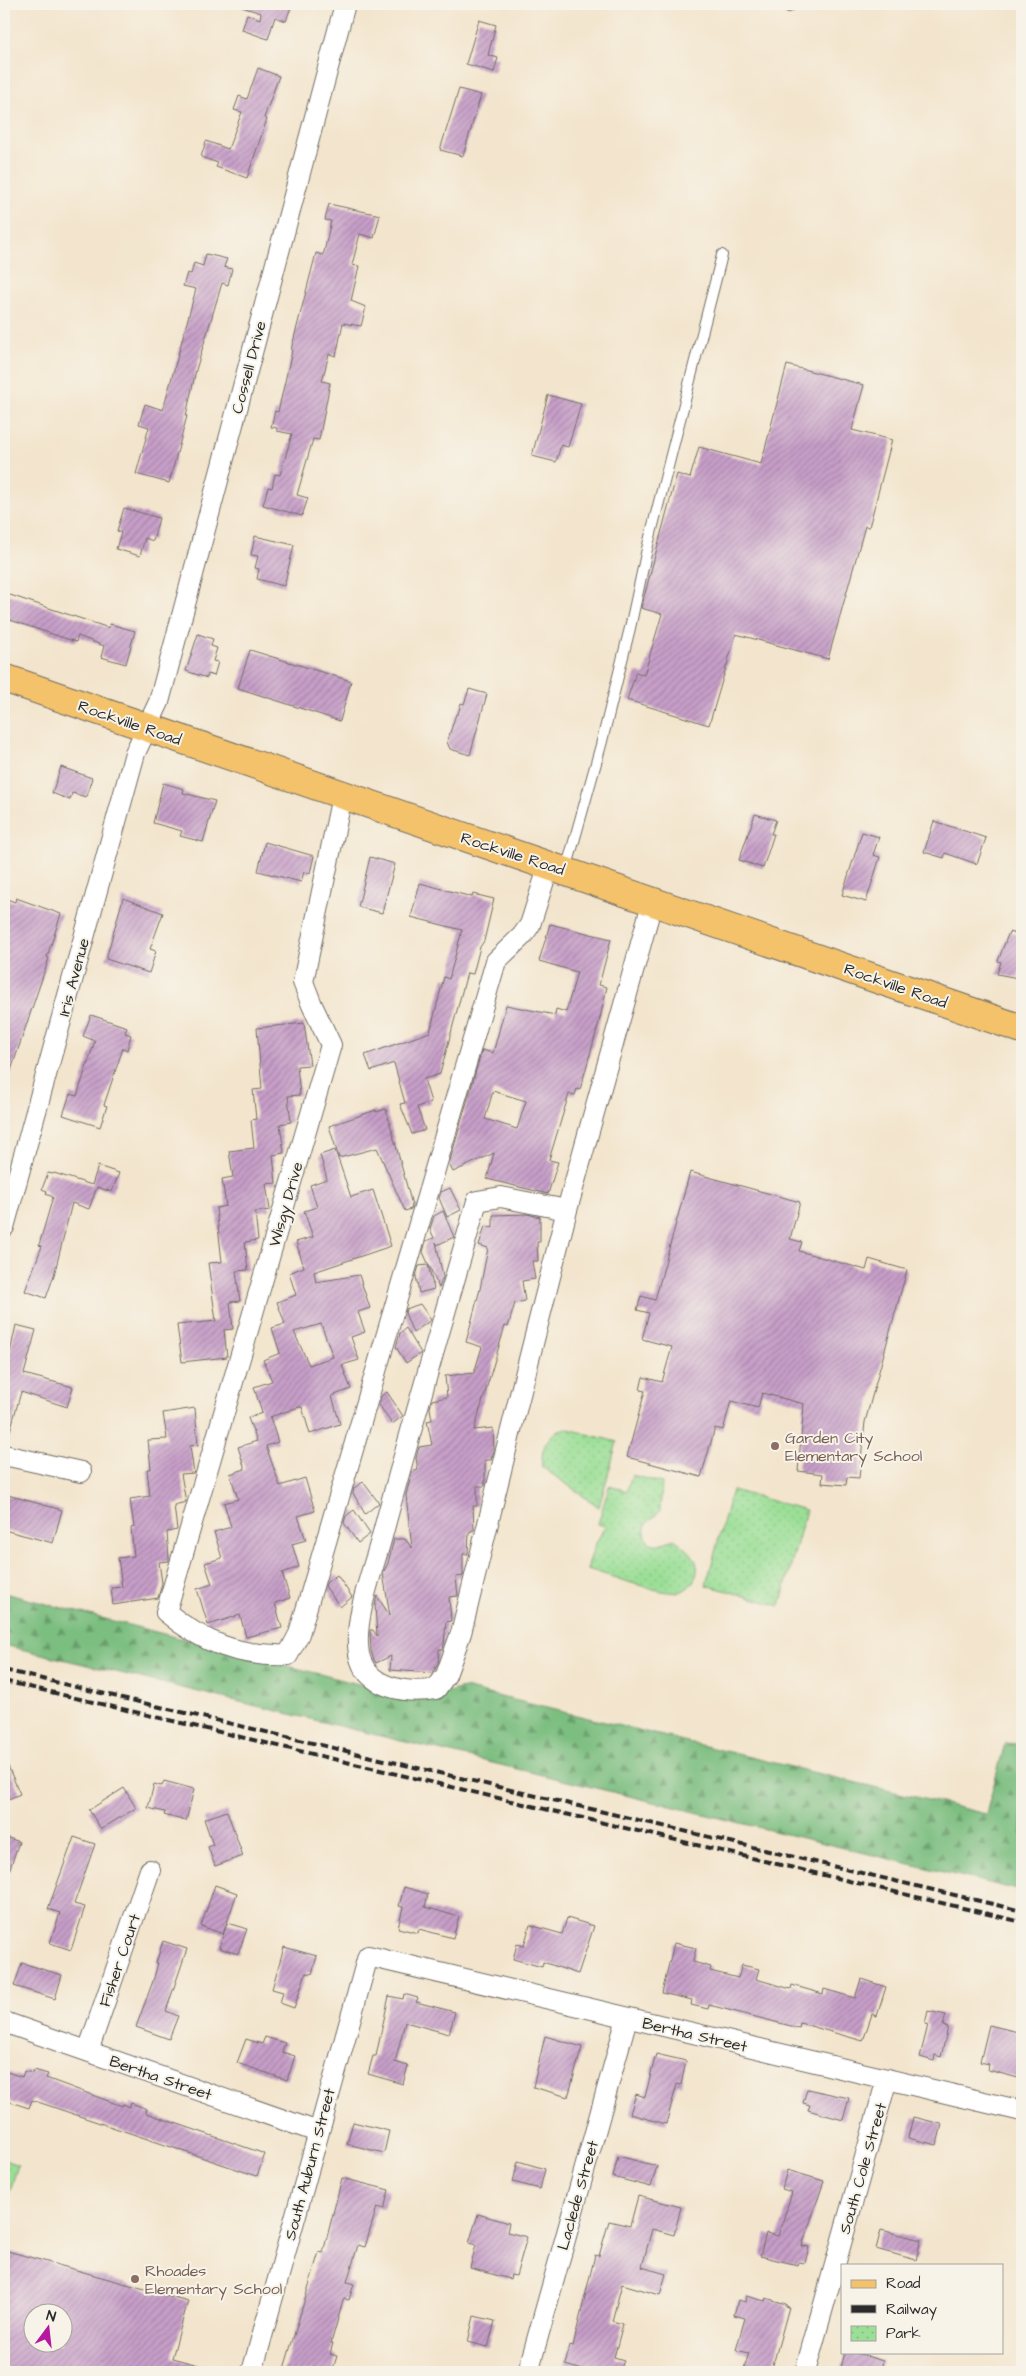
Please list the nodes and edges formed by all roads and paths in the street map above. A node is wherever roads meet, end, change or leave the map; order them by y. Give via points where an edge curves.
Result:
1 (345, 4) edge
2 (722, 255) dead end
3 (4, 678) edge
4 (146, 728) junction
5 (342, 796) junction
6 (557, 868) junction
7 (653, 900) junction
8 (1022, 1029) edge
9 (567, 1210) junction
10 (4, 1227) edge
11 (4, 1455) edge
12 (81, 1472) dead end
13 (150, 1870) dead end
14 (368, 1956) joint
15 (627, 2018) junction
16 (4, 2022) edge
17 (88, 2051) junction
18 (887, 2079) junction
19 (1022, 2111) edge
20 (318, 2132) junction
21 (252, 2372) edge
22 (528, 2372) edge
23 (805, 2372) edge

1 - 4 street, Cossell Drive via 159,702
2 - 6 lane via 646,549 601,745
3 - 4 main road, Rockville Road
4 - 5 main road, Rockville Road
4 - 10 street, Iris Avenue via 135,752
5 - 6 main road, Rockville Road
5 - 6 street, Wisgy Drive via 303,982 331,1045 166,1612 201,1638 230,1648 266,1656 288,1655 299,1634 496,961 530,925
6 - 7 main road, Rockville Road
7 - 8 main road, Rockville Road
7 - 9 street
9 - 9 street via 461,1633 446,1675 436,1689 422,1691 386,1686 369,1677 359,1655 358,1626 477,1201 501,1197
11 - 12 street
13 - 17 street, Fisher Court
14 - 15 street, Bertha Street
14 - 20 street, South Auburn Street
15 - 18 street, Bertha Street
15 - 22 street, Laclede Street
16 - 17 street, Bertha Street
17 - 20 street, Bertha Street
18 - 19 street, Bertha Street
18 - 23 street, South Cole Street
20 - 21 street, South Auburn Street

